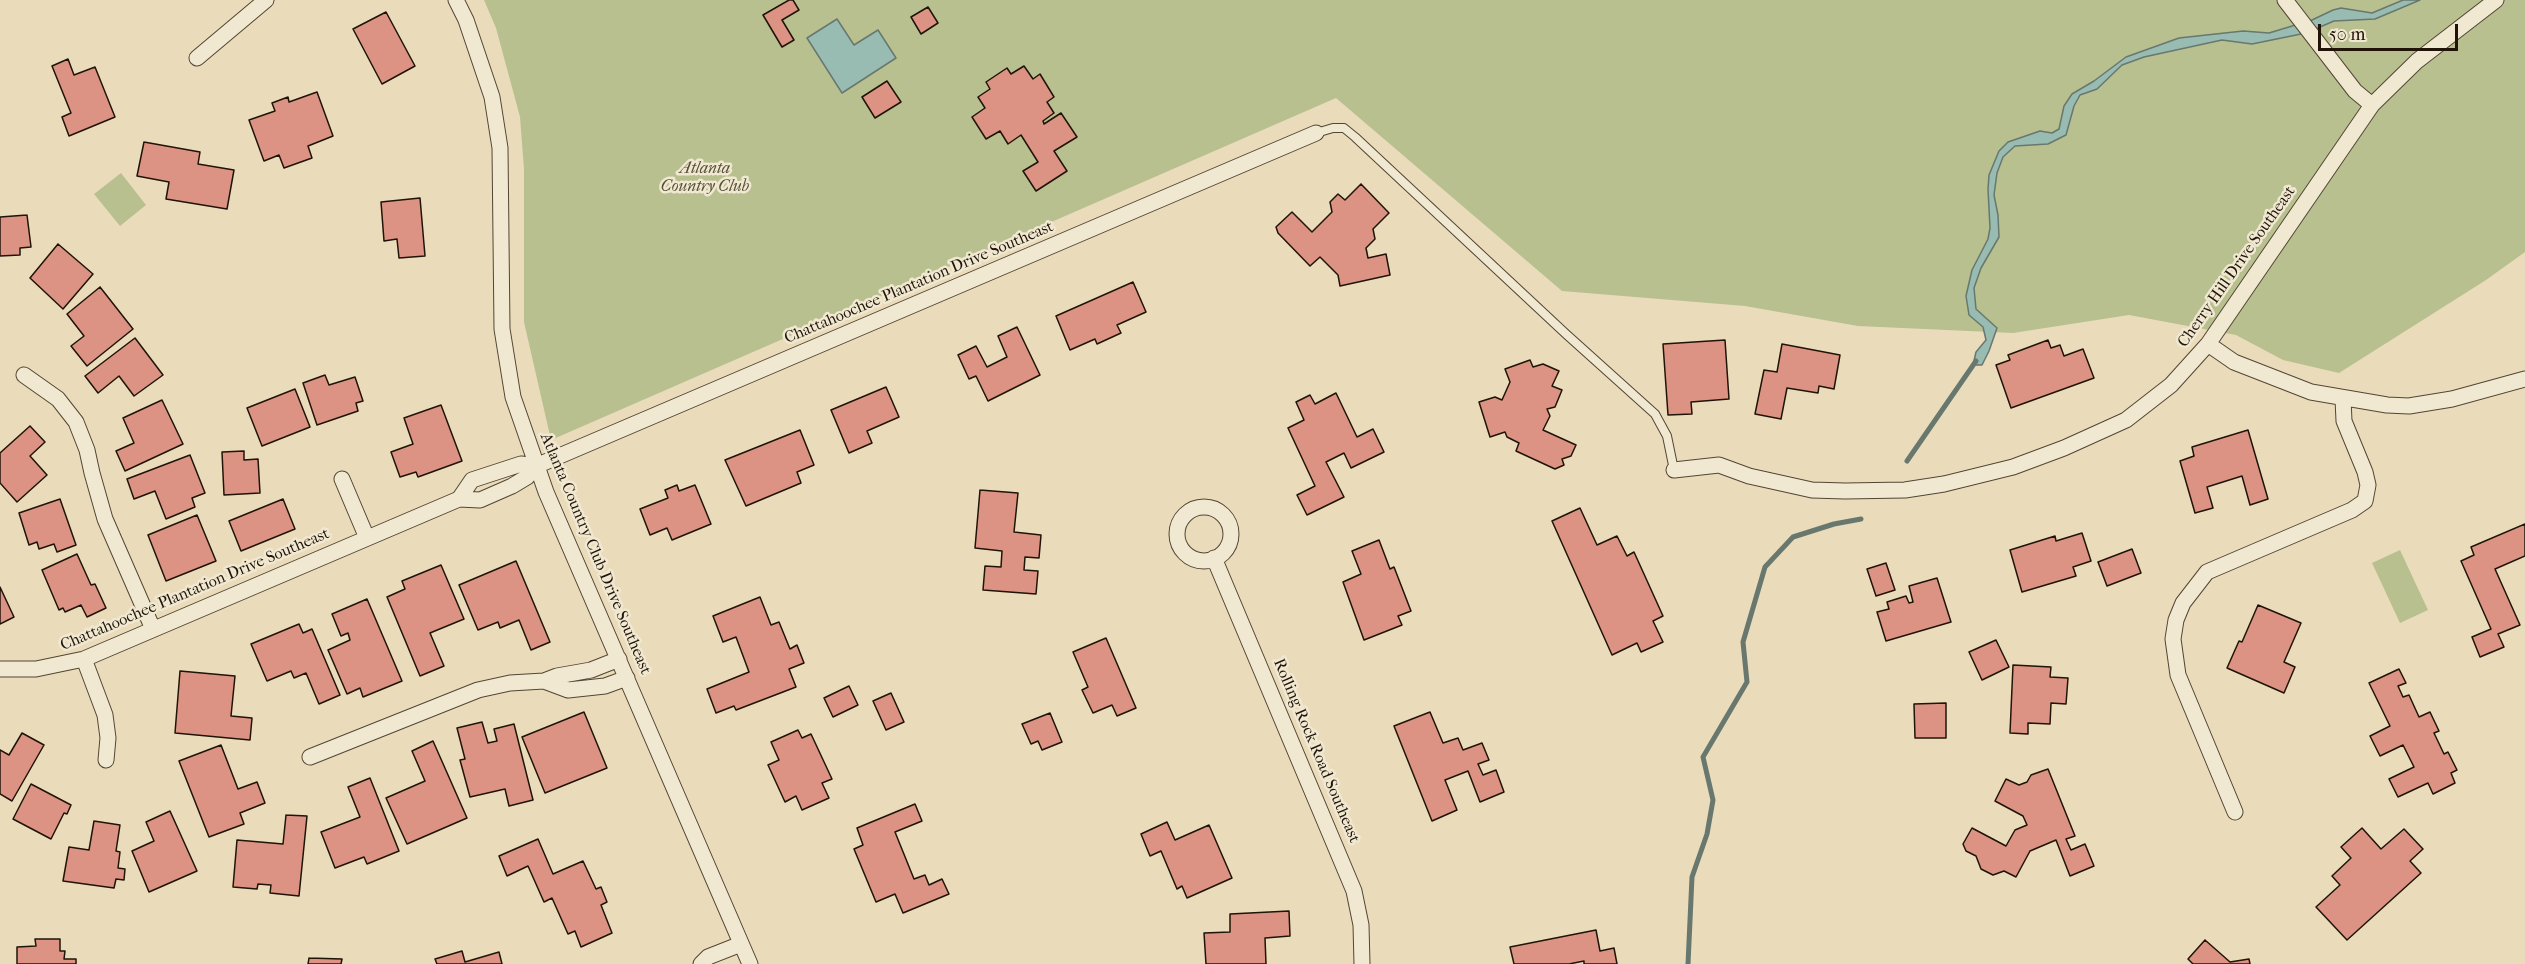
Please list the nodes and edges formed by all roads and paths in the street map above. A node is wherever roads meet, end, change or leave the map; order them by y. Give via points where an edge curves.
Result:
1 (266, 0) edge
2 (456, 0) edge
3 (2285, 0) edge
4 (2496, 0) edge
5 (197, 58) dead end
6 (2372, 105) junction
7 (1316, 133) joint
8 (2208, 344) junction
9 (24, 375) dead end
10 (2525, 379) edge
11 (2343, 399) junction
12 (536, 466) junction
13 (1674, 470) joint
14 (342, 478) dead end
15 (367, 538) junction
16 (1214, 558) dead end
17 (153, 629) junction
18 (84, 659) junction
19 (619, 659) junction
20 (0, 669) edge
21 (627, 678) junction
22 (544, 681) junction
23 (310, 758) dead end
24 (106, 760) dead end
25 (2235, 812) dead end
26 (741, 944) junction
27 (701, 964) edge
28 (750, 964) edge
29 (1362, 964) edge

1 - 5 street
2 - 12 street, Atlanta Country Club Drive Southeast via 492,97 500,147 502,329 513,397
3 - 6 street via 2355,90
4 - 6 street, Cherry Hill Drive Southeast via 2417,61
6 - 8 street, Cherry Hill Drive Southeast
7 - 12 street, Chattahoochee Plantation Drive Southeast
7 - 13 lane via 1344,128 1355,137 1655,414 1667,436
8 - 11 street via 2234,362 2311,392
8 - 13 street, Cherry Hill Drive Southeast via 2171,386 2126,420 2054,452 1978,477 1905,490 1845,491 1779,484 1719,465
9 - 17 street via 58,399 76,422 105,519
10 - 11 street via 2409,406
11 - 25 street via 2344,421 2366,472 2366,501 2207,572 2183,603 2176,620 2173,639 2178,675
12 - 15 street, Chattahoochee Plantation Drive Southeast via 527,477 480,500 459,498
12 - 19 street, Atlanta Country Club Drive Southeast
14 - 15 street
15 - 17 street, Chattahoochee Plantation Drive Southeast
16 - 29 street, Rolling Rock Road Southeast via 1354,891 1361,925
17 - 18 street, Chattahoochee Plantation Drive Southeast
18 - 20 street, Chattahoochee Plantation Drive Southeast via 36,669
18 - 24 street via 105,715
19 - 21 street, Atlanta Country Club Drive Southeast
19 - 22 street
21 - 22 street via 605,686 568,690
21 - 26 street, Atlanta Country Club Drive Southeast
22 - 23 street via 478,690
26 - 27 street via 708,957
26 - 28 street, Atlanta Country Club Drive Southeast

